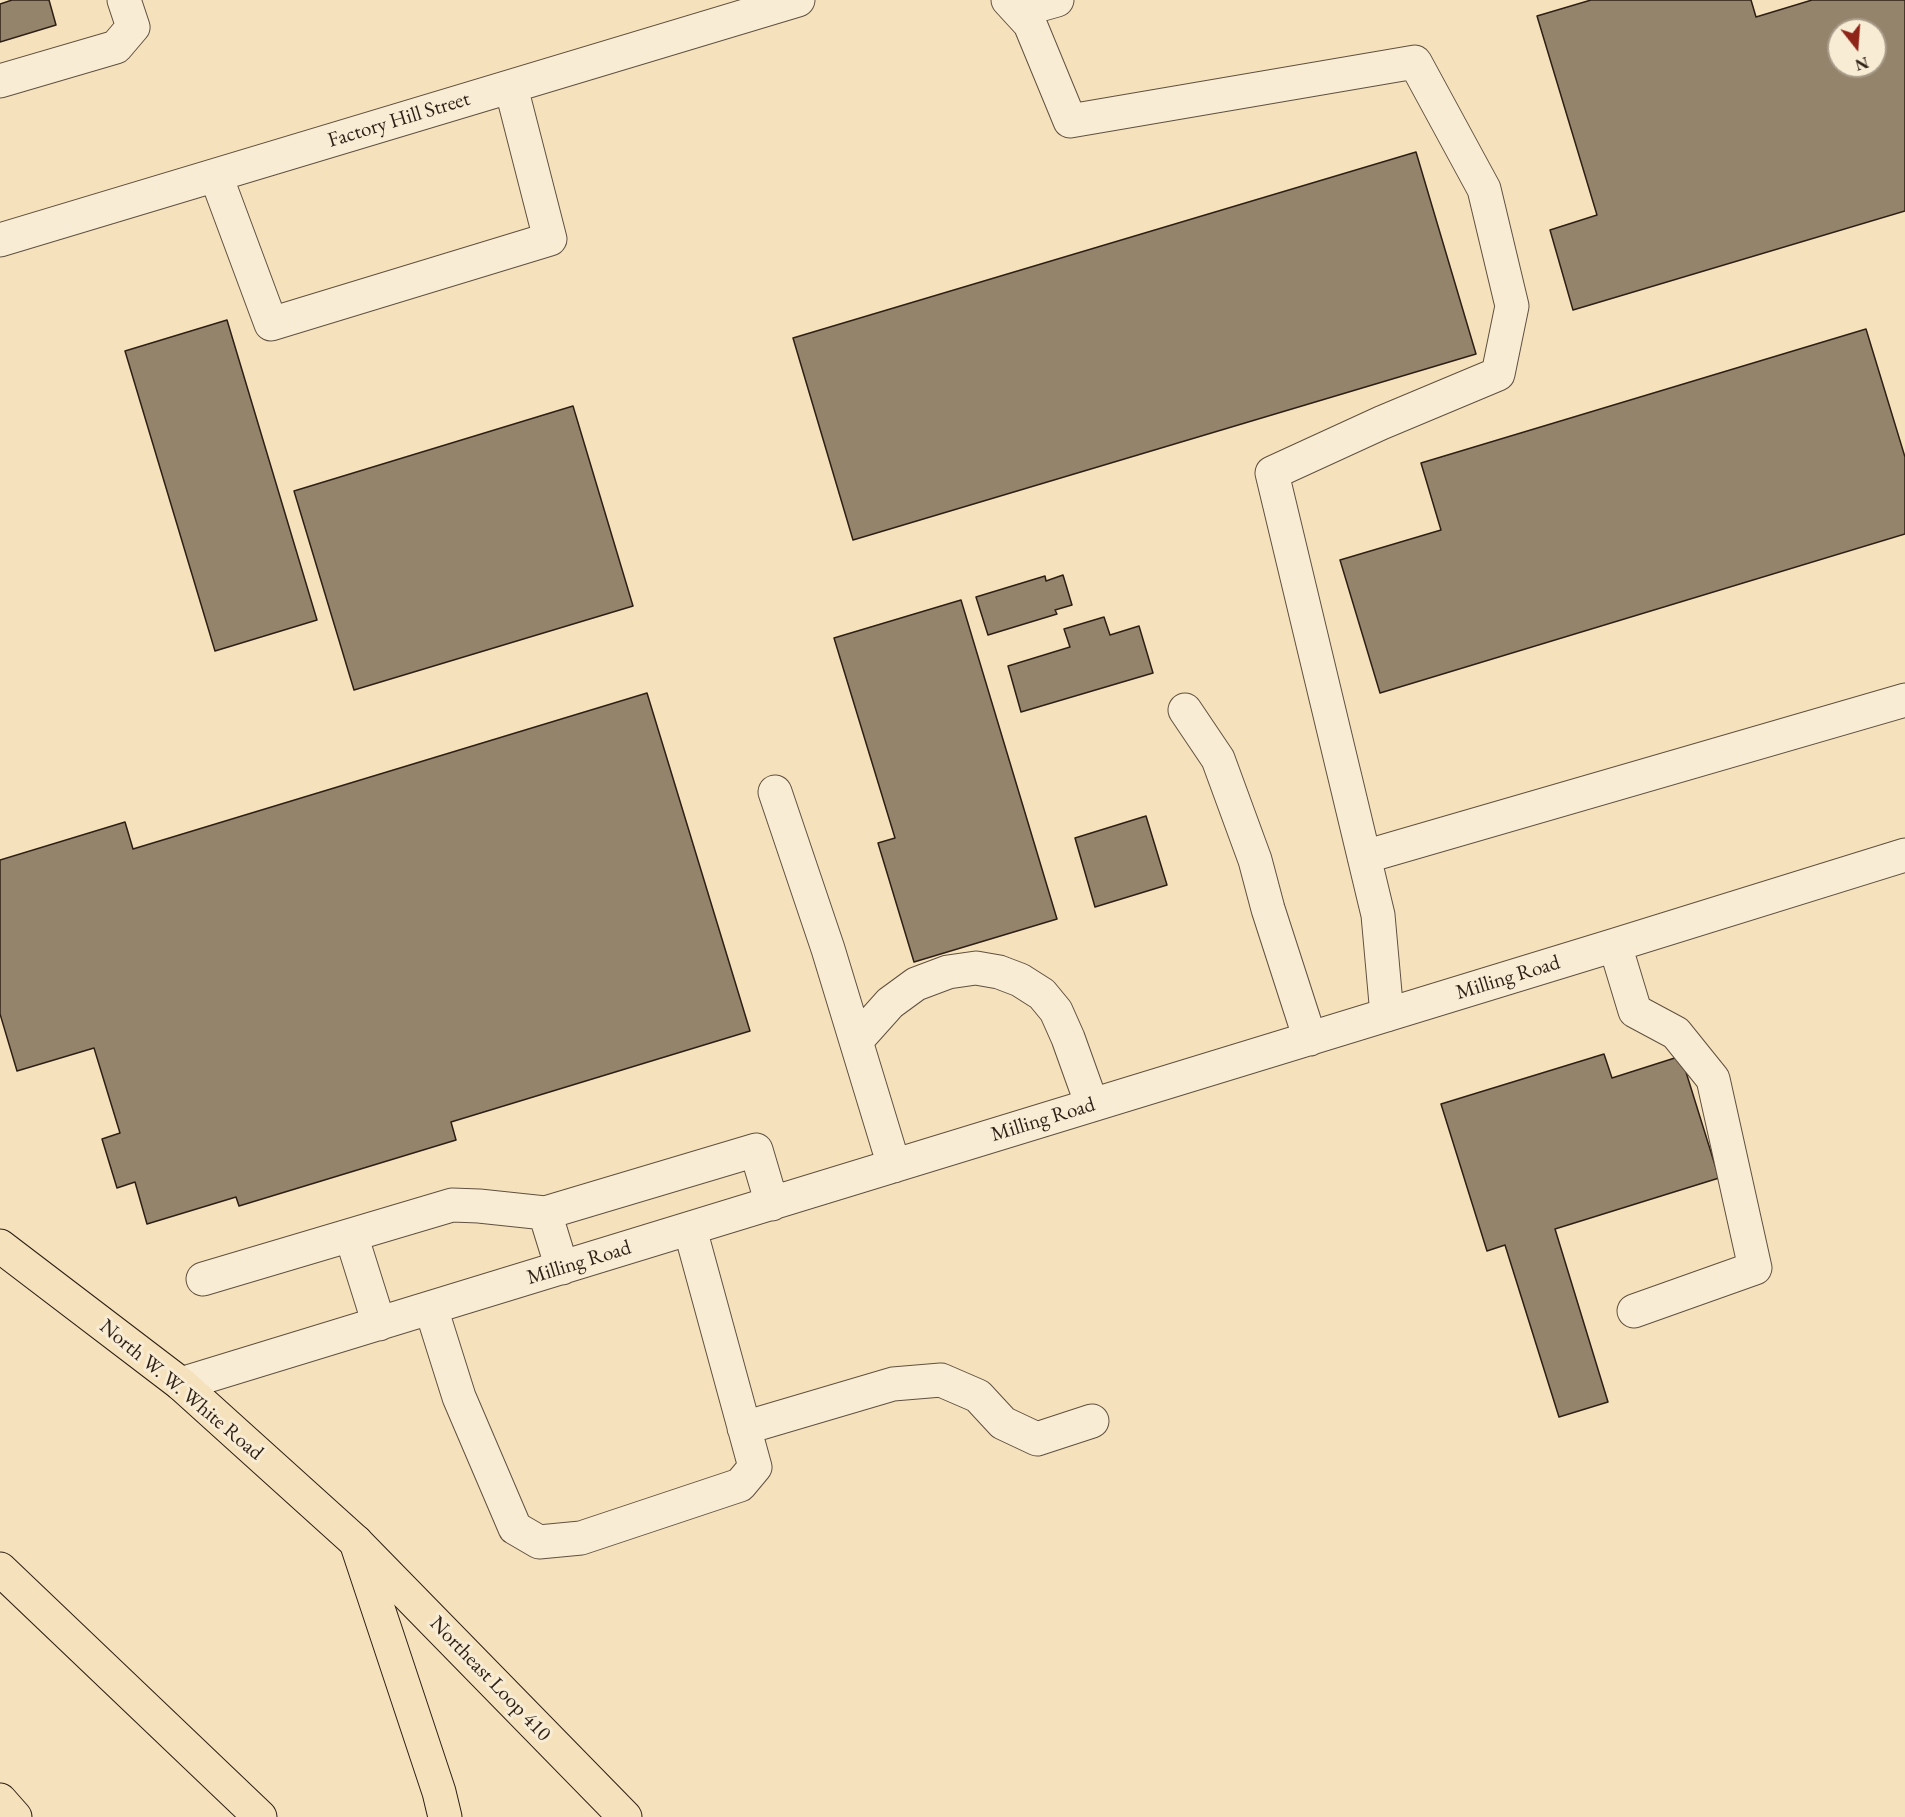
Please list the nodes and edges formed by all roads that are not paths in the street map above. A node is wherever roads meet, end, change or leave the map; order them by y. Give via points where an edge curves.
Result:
1 (124, 0) edge
2 (798, 0) edge
3 (1057, 0) edge
4 (1013, 6) edge
5 (0, 81) edge
6 (511, 87) junction
7 (216, 176) junction
8 (0, 240) edge
9 (1905, 700) edge
10 (1185, 710) dead end
11 (775, 792) dead end
12 (1905, 855) edge
13 (1364, 857) junction
14 (1615, 945) junction
15 (1387, 1015) junction
16 (1310, 1039) junction
17 (856, 1041) junction
18 (1092, 1105) junction
19 (894, 1166) junction
20 (772, 1204) junction
21 (545, 1213) junction
22 (690, 1229) junction
23 (351, 1234) junction
24 (0, 1246) edge
25 (562, 1268) junction
26 (203, 1279) dead end
27 (431, 1308) junction
28 (1634, 1311) dead end
29 (379, 1324) junction
30 (181, 1384) junction
31 (1092, 1421) dead end
32 (744, 1428) junction
33 (356, 1542) junction
34 (0, 1569) edge
35 (0, 1800) edge
36 (442, 1804) edge
37 (15, 1817) edge
38 (260, 1817) edge
39 (625, 1817) edge

1 - 5 street via 133,27 116,47
2 - 6 street, Factory Hill Street
3 - 4 street
4 - 13 street via 1030,24 1070,121 1415,62 1484,189 1512,306 1498,374 1272,472
6 - 7 street, Factory Hill Street
6 - 7 street via 550,239 271,324
7 - 8 street, Factory Hill Street
9 - 13 street
10 - 16 street via 1218,759 1255,860
11 - 17 street
12 - 14 street, Milling Road
13 - 15 street via 1378,915
14 - 15 street, Milling Road
14 - 28 street via 1635,1011 1676,1033 1713,1079 1755,1268
15 - 16 street, Milling Road
16 - 18 street, Milling Road
17 - 18 street via 890,1003 916,984 948,972 976,968 999,972 1042,994 1056,1011
17 - 19 street
18 - 19 street, Milling Road
19 - 20 street, Milling Road
20 - 21 street via 756,1150
20 - 22 street, Milling Road
21 - 23 street via 452,1204
21 - 25 street
22 - 25 street, Milling Road
22 - 32 street
23 - 26 street
23 - 29 street
24 - 30 main road, North W. W. White Road
25 - 27 street, Milling Road
27 - 29 street, Milling Road
27 - 32 street via 459,1396 515,1528 539,1542 581,1538 740,1485 755,1467
29 - 30 street, Milling Road
30 - 33 main road, North W. W. White Road
31 - 32 street via 1037,1439 1003,1423 978,1396 941,1380 893,1384
33 - 36 main road
33 - 39 main road, Northeast Loop 410
34 - 38 main road
35 - 37 main road

